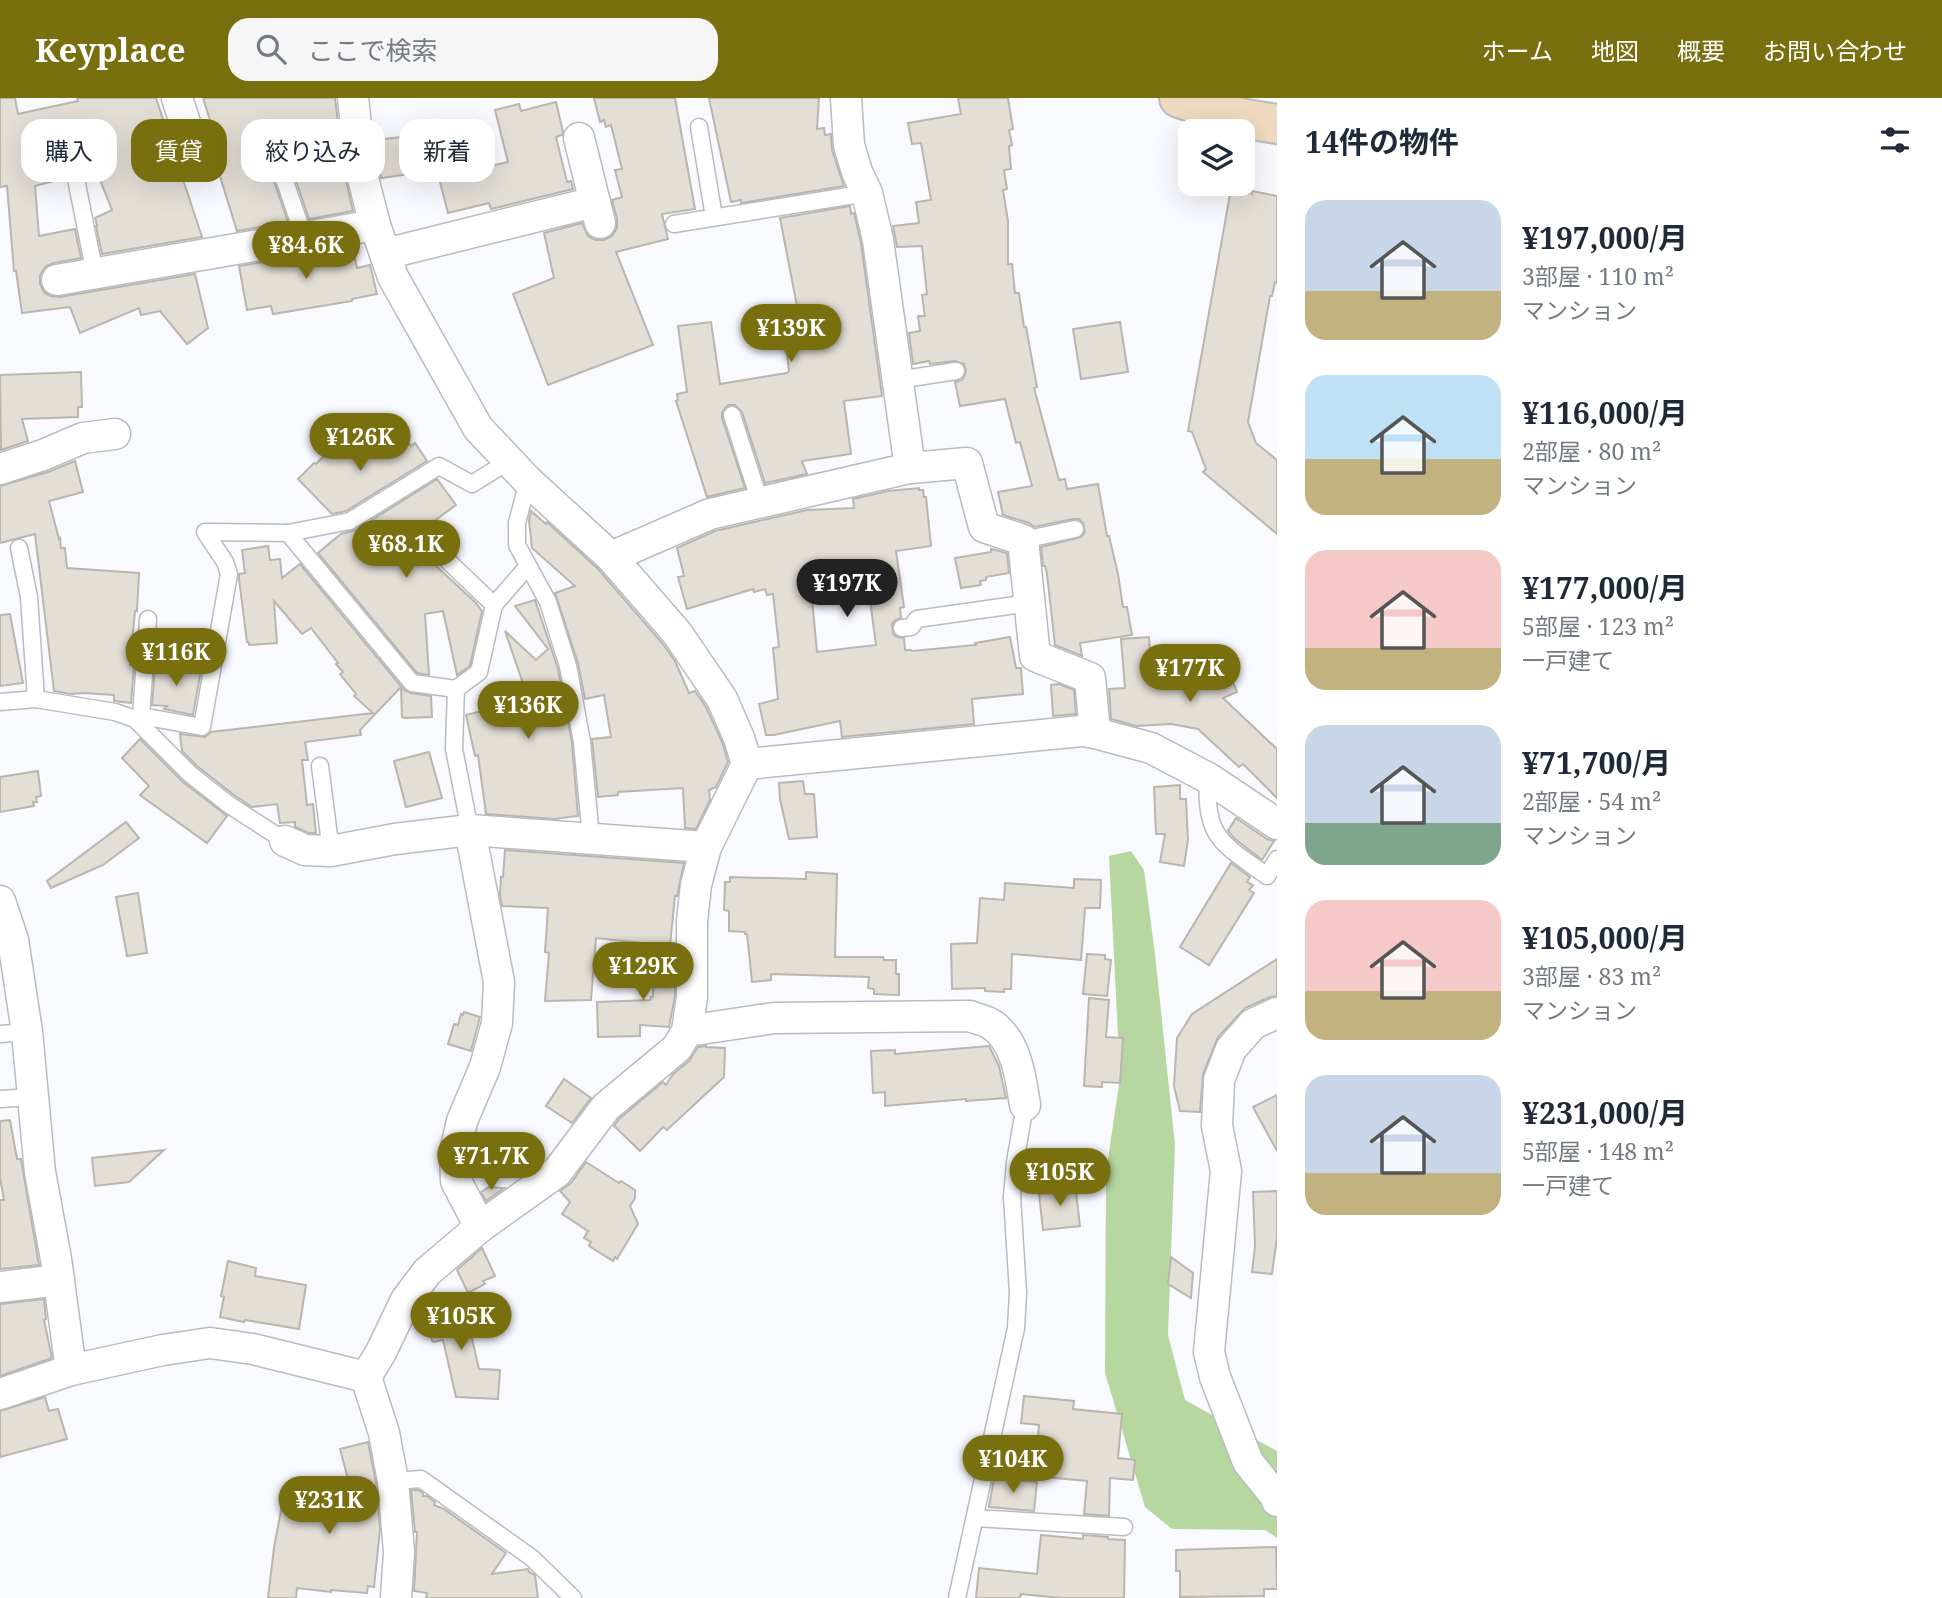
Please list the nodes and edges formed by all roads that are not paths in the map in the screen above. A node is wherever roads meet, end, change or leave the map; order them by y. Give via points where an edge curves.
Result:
1 (177, 98) edge
2 (353, 98) edge
3 (846, 98) edge
4 (1179, 98) edge
5 (184, 119) edge
6 (1277, 124) edge
7 (699, 127) dead end
8 (579, 138) dead end
9 (77, 182) edge
10 (285, 182) edge
11 (867, 193) junction
12 (714, 218) junction
13 (674, 224) dead end
14 (375, 225) junction
15 (304, 237) junction
16 (385, 254) junction
17 (95, 274) junction
18 (57, 280) dead end
19 (956, 371) dead end
20 (898, 380) junction
21 (732, 415) dead end
22 (115, 434) dead end
23 (910, 468) junction
24 (0, 469) edge
25 (518, 471) junction
26 (760, 502) junction
27 (1075, 529) dead end
28 (288, 533) junction
29 (423, 537) dead end
30 (1023, 540) junction
31 (19, 548) dead end
32 (611, 557) junction
33 (528, 566) junction
34 (1029, 603) junction
35 (494, 605) junction
36 (148, 619) dead end
37 (902, 628) dead end
38 (456, 689) junction
39 (36, 699) junction
40 (0, 702) edge
41 (138, 718) junction
42 (1095, 733) junction
43 (747, 764) junction
44 (320, 766) dead end
45 (1208, 778) junction
46 (1277, 824) edge
47 (470, 830) junction
48 (592, 838) junction
49 (285, 841) joint
50 (706, 847) junction
51 (331, 851) junction
52 (1277, 859) edge
53 (0, 901) edge
54 (1277, 1013) edge
55 (687, 1031) junction
56 (13, 1033) edge
57 (32, 1097) junction
58 (0, 1098) edge
59 (1025, 1105) joint
60 (480, 1227) junction
61 (59, 1280) junction
62 (0, 1287) edge
63 (71, 1370) junction
64 (366, 1377) junction
65 (0, 1394) edge
66 (393, 1481) junction
67 (1277, 1501) edge
68 (975, 1518) junction
69 (1124, 1527) dead end
70 (396, 1598) edge
71 (573, 1598) edge
72 (957, 1598) edge

1 - 5 street
2 - 14 street
3 - 11 street via 849,145
4 - 6 main road via 1240,118
7 - 12 lane
8 - 16 street via 597,213
9 - 17 lane
10 - 15 lane
11 - 12 lane
11 - 20 street
12 - 13 lane
14 - 15 street
14 - 16 street
15 - 17 street
16 - 25 street via 393,277 478,428
17 - 18 street
19 - 20 lane
20 - 23 street
21 - 26 lane
22 - 24 street via 83,438
23 - 26 street
23 - 30 street via 967,463 984,527
25 - 28 lane via 472,484 439,466 350,521
25 - 32 street
25 - 33 lane via 517,545
26 - 32 street via 710,514
27 - 30 lane
28 - 38 lane via 412,683
28 - 41 lane via 205,533 229,574 202,727
29 - 35 lane
30 - 34 street
31 - 39 lane via 29,597
32 - 43 street via 677,633 722,699
33 - 35 lane
33 - 48 lane via 548,602 568,666
34 - 37 lane via 917,619 911,627
34 - 42 street via 1035,656 1090,678
35 - 38 lane via 479,672
36 - 41 lane
38 - 47 lane via 454,749
39 - 40 lane
39 - 41 lane
41 - 49 lane via 190,774
42 - 43 street
42 - 45 street via 1151,748
43 - 50 street
44 - 51 lane
45 - 46 street
45 - 52 lane via 1206,803 1223,844 1267,876
47 - 48 street
47 - 51 street
47 - 60 street via 499,982 497,1023 455,1152 456,1181
48 - 50 street
49 - 51 street via 305,850
50 - 55 street via 692,921
53 - 56 street via 13,940
54 - 67 street via 1253,1024 1231,1049 1219,1080 1217,1126 1226,1171 1209,1352 1248,1462
55 - 59 street via 774,1018 970,1016 991,1024 1007,1039
55 - 60 street via 677,1048 606,1107 557,1172
56 - 57 street
57 - 58 lane
57 - 61 street
59 - 68 lane via 1012,1197 1016,1328
60 - 64 street via 427,1272 406,1300
61 - 62 street
61 - 63 street
63 - 64 street via 210,1343
63 - 65 street
64 - 66 street
66 - 70 street via 399,1552
66 - 71 lane via 421,1479 532,1558
68 - 69 lane
68 - 72 lane

